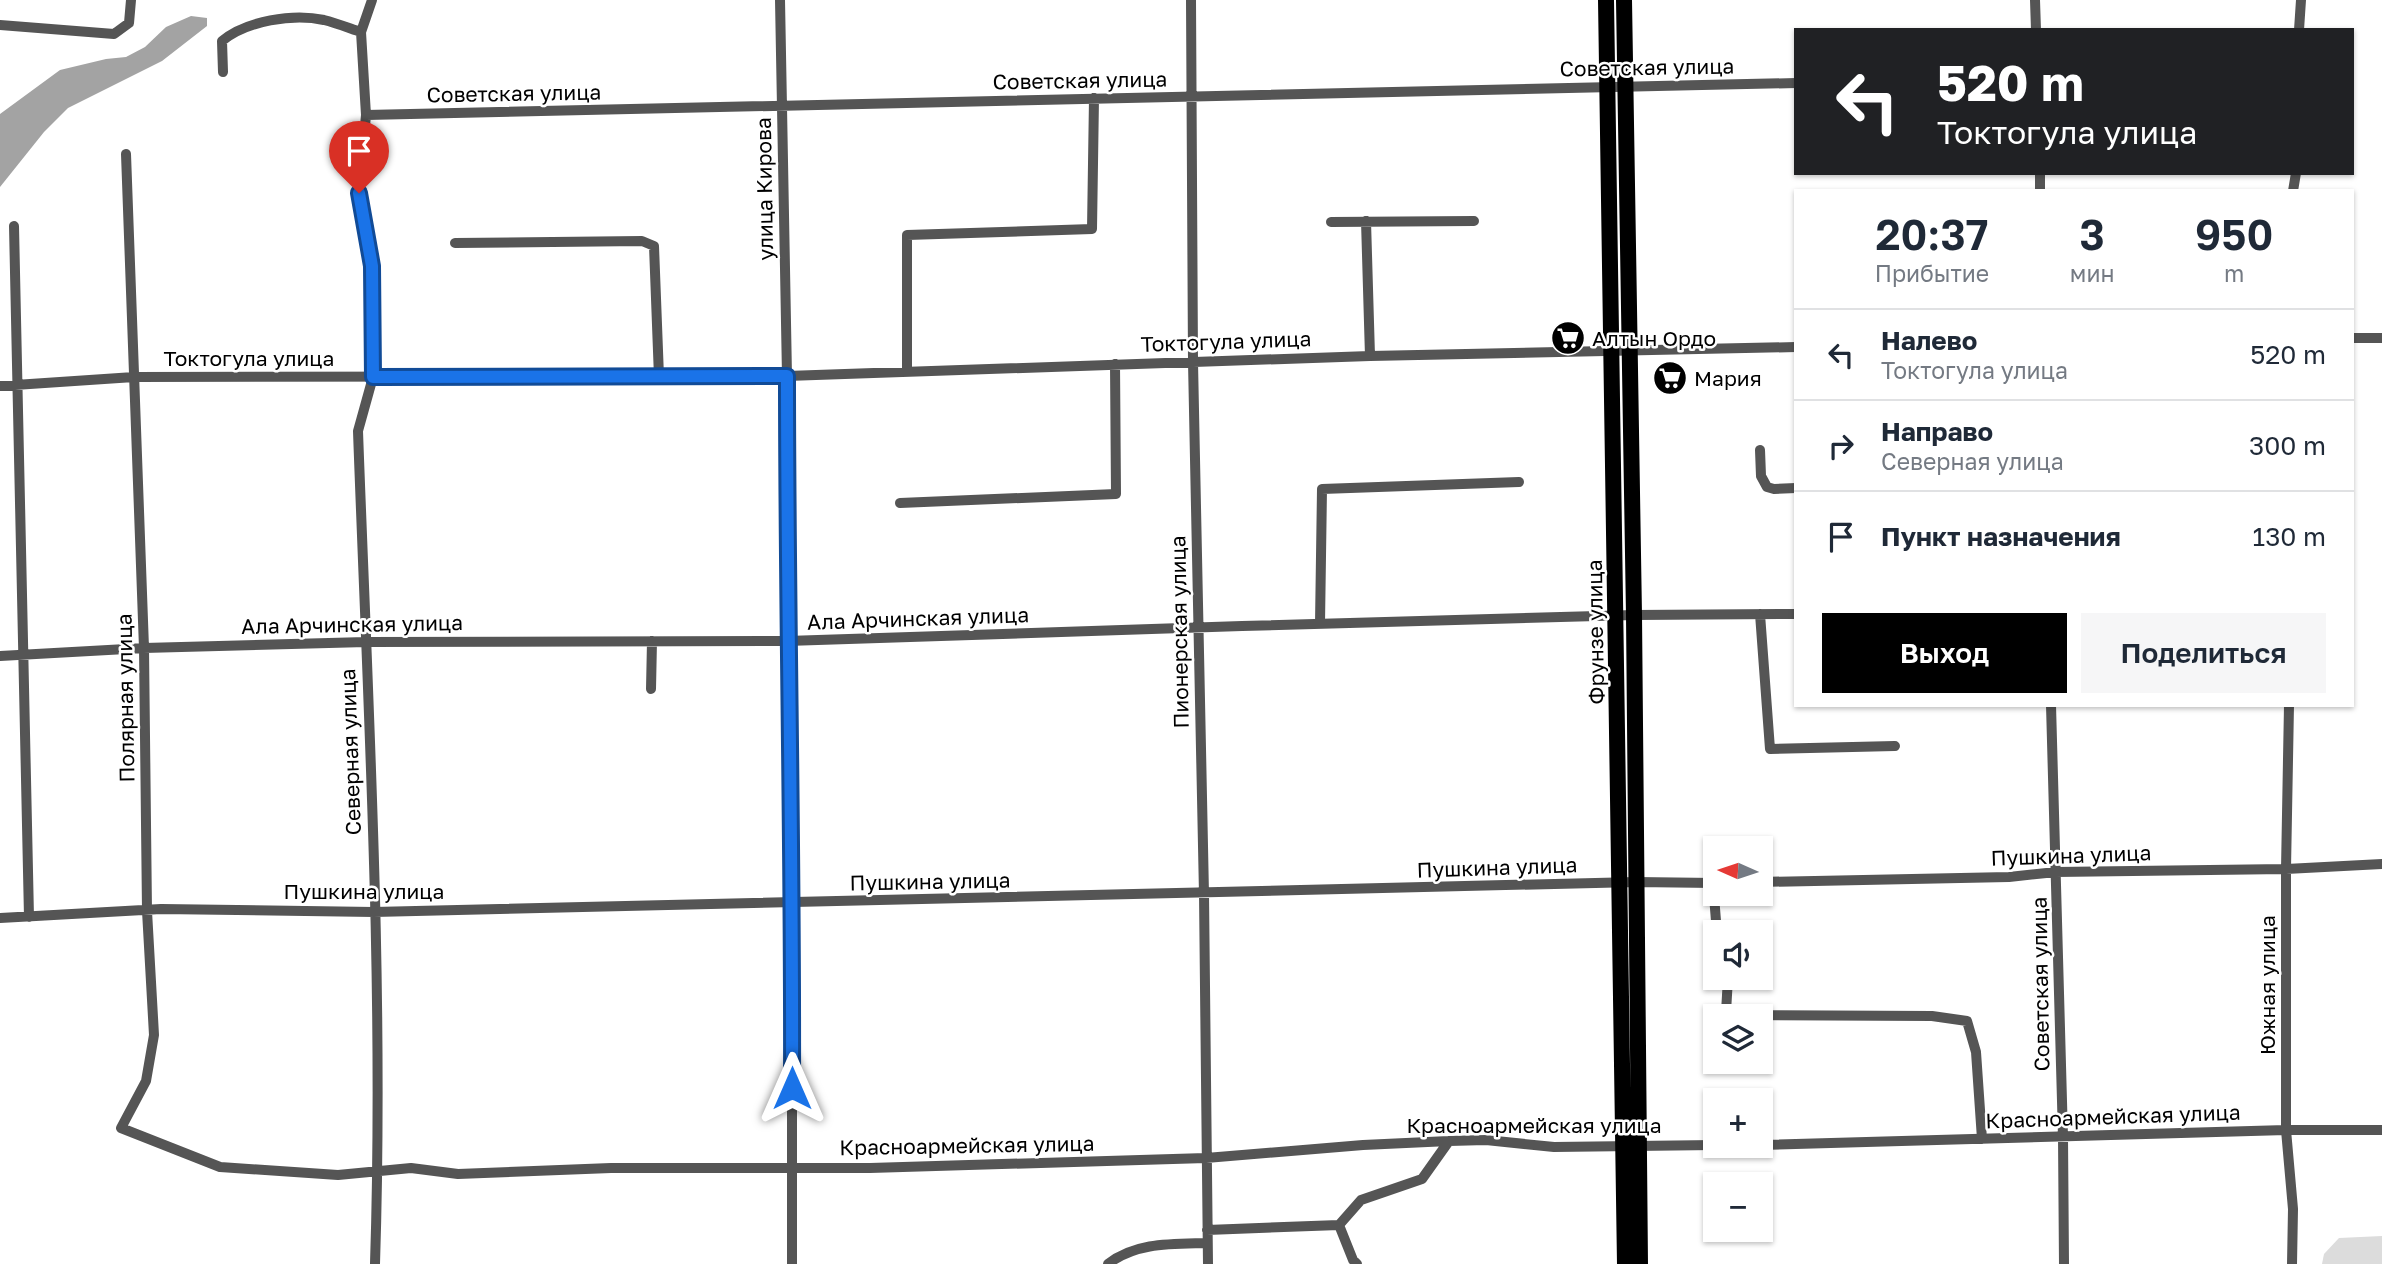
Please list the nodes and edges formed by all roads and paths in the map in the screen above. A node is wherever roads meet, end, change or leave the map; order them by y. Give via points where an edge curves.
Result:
1 (131, 0) edge
2 (372, 0) edge
3 (780, 0) edge
4 (1191, 0) edge
5 (1606, 0) edge
6 (1624, 0) edge
7 (2035, 0) edge
8 (2301, 0) edge
9 (0, 25) edge
10 (2036, 28) edge
11 (2299, 28) edge
12 (361, 32) junction
13 (223, 72) dead end
14 (1794, 83) edge
15 (1608, 87) junction
16 (1625, 87) junction
17 (1191, 96) junction
18 (1094, 99) junction
19 (782, 106) junction
20 (366, 115) junction
21 (126, 154) dead end
22 (1366, 221) junction
23 (1474, 221) dead end
24 (1331, 222) dead end
25 (15, 226) dead end
26 (455, 243) dead end
27 (2354, 338) edge
28 (2382, 338) edge
29 (1794, 347) edge
30 (1612, 351) junction
31 (1629, 351) junction
32 (1370, 356) junction
33 (1193, 362) junction
34 (1115, 364) junction
35 (907, 372) junction
36 (787, 376) junction
37 (134, 377) junction
38 (373, 377) junction
39 (659, 377) junction
40 (17, 385) junction
41 (0, 386) edge
42 (1760, 450) dead end
43 (1519, 482) dead end
44 (1794, 488) edge
45 (900, 503) dead end
46 (1760, 614) junction
47 (1794, 614) edge
48 (1634, 615) junction
49 (1616, 616) junction
50 (1320, 624) junction
51 (1197, 628) junction
52 (652, 641) junction
53 (787, 641) junction
54 (366, 642) junction
55 (144, 648) junction
56 (23, 655) junction
57 (0, 656) edge
58 (651, 689) dead end
59 (2051, 707) edge
60 (2289, 707) edge
61 (1895, 746) dead end
62 (2382, 864) edge
63 (2286, 869) junction
64 (2056, 872) junction
65 (1773, 882) edge
66 (1628, 883) junction
67 (1703, 883) edge
68 (1204, 894) junction
69 (793, 903) junction
70 (147, 911) junction
71 (374, 912) junction
72 (29, 917) junction
73 (0, 918) edge
74 (1728, 990) edge
75 (2286, 1130) junction
76 (2382, 1130) edge
77 (2063, 1137) junction
78 (1982, 1139) junction
79 (1449, 1141) junction
80 (1773, 1144) edge
81 (1703, 1145) edge
82 (1631, 1146) junction
83 (1206, 1158) junction
84 (220, 1167) joint
85 (791, 1168) junction
86 (378, 1172) junction
87 (1339, 1225) junction
88 (1207, 1230) junction
89 (1207, 1243) junction
90 (375, 1264) edge
91 (792, 1264) edge
92 (1108, 1264) edge
93 (1208, 1264) edge
94 (1357, 1264) edge
95 (1625, 1264) edge
96 (1640, 1264) edge
97 (2064, 1264) edge
98 (2292, 1264) edge

1 - 9 street via 129,23 114,33
2 - 12 street
3 - 19 street, улица Кирова
4 - 17 street, Пионерская улица
5 - 15 main road, Фрунзе улица
6 - 16 main road, Фрунзе улица
7 - 10 street
8 - 11 street
12 - 13 street via 322,19 266,22 232,32 222,41
12 - 20 street, Северная улица
14 - 16 street, Советская улица
15 - 16 street, Советская улица
15 - 17 street, Советская улица
15 - 30 main road, Фрунзе улица
16 - 31 main road, Фрунзе улица
17 - 18 street, Советская улица
17 - 33 street, Пионерская улица
18 - 19 street, Советская улица
18 - 35 street via 1092,229 907,235
19 - 20 street, Советская улица
19 - 36 street, улица Кирова
20 - 38 street, Северная улица via 359,193 372,266
21 - 37 street, Полярная улица
22 - 23 street
22 - 24 street
22 - 32 street
25 - 40 street
26 - 39 street via 642,241 654,246
27 - 28 street
29 - 31 street, Токтогула улица
30 - 31 street, Токтогула улица
30 - 32 street, Токтогула улица
30 - 49 main road, Фрунзе улица
31 - 48 main road, Фрунзе улица
32 - 33 street, Токтогула улица
33 - 34 street, Токтогула улица
33 - 51 street, Пионерская улица
34 - 35 street, Токтогула улица
34 - 45 street via 1116,494
35 - 36 street, Токтогула улица
36 - 39 street, Токтогула улица
36 - 53 street, улица Кирова
37 - 38 street, Токтогула улица
37 - 40 street, Токтогула улица
37 - 55 street, Полярная улица
38 - 39 street, Токтогула улица
38 - 54 street, Северная улица via 358,431
40 - 41 street, Токтогула улица
40 - 56 street
42 - 44 street via 1767,487
43 - 50 street via 1322,489
46 - 47 street, Ала Арчинская улица
46 - 48 street, Ала Арчинская улица
46 - 61 street via 1770,749
48 - 49 street, Ала Арчинская улица
48 - 66 main road, Фрунзе улица
49 - 50 street, Ала Арчинская улица
49 - 66 main road, Фрунзе улица
50 - 51 street, Ала Арчинская улица
51 - 53 street, Ала Арчинская улица
51 - 68 street, Пионерская улица
52 - 53 street, Ала Арчинская улица
52 - 54 street, Ала Арчинская улица
52 - 58 street
53 - 69 street, улица Кирова
54 - 55 street, Ала Арчинская улица
54 - 71 street, Северная улица
55 - 56 street, Ала Арчинская улица
55 - 70 street, Полярная улица
56 - 57 street, Ала Арчинская улица
56 - 72 street
59 - 64 street, Советская улица
60 - 63 street, Южная улица
62 - 63 street, Пушкина улица
63 - 64 street, Пушкина улица
63 - 75 street, Южная улица
64 - 65 street, Пушкина улица
64 - 77 street, Советская улица
66 - 67 street, Пушкина улица
66 - 68 street, Пушкина улица
66 - 82 main road, Фрунзе улица
68 - 69 street, Пушкина улица
68 - 83 street, Пионерская улица
69 - 71 street, Пушкина улица
69 - 85 street, улица Кирова
70 - 71 street, Пушкина улица
70 - 72 street, Пушкина улица
70 - 84 street, Полярная улица via 154,1035 146,1081 121,1128
71 - 86 street, Северная улица
72 - 73 street, Пушкина улица
74 - 78 street via 1727,1012 1740,1015 1932,1016 1967,1021 1976,1052
75 - 76 street, Красноармейская улица
75 - 77 street, Красноармейская улица
75 - 98 street, Южная улица
77 - 78 street, Красноармейская улица
77 - 97 street, Советская улица
78 - 80 street, Красноармейская улица
79 - 82 street, Красноармейская улица
79 - 83 street, Красноармейская улица
79 - 87 street via 1422,1179 1361,1200
81 - 82 street, Красноармейская улица
82 - 95 main road, Фрунзе улица
82 - 96 main road, Фрунзе улица
83 - 85 street, Красноармейская улица
83 - 88 street, Пионерская улица
84 - 86 street, Красноармейская улица via 338,1175
85 - 86 street, Красноармейская улица via 458,1174 411,1168
85 - 91 street, улица Кирова
86 - 90 street, Северная улица
87 - 88 street
87 - 94 street
88 - 89 street, Пионерская улица
89 - 92 street via 1158,1244 1120,1254
89 - 93 street, Пионерская улица

